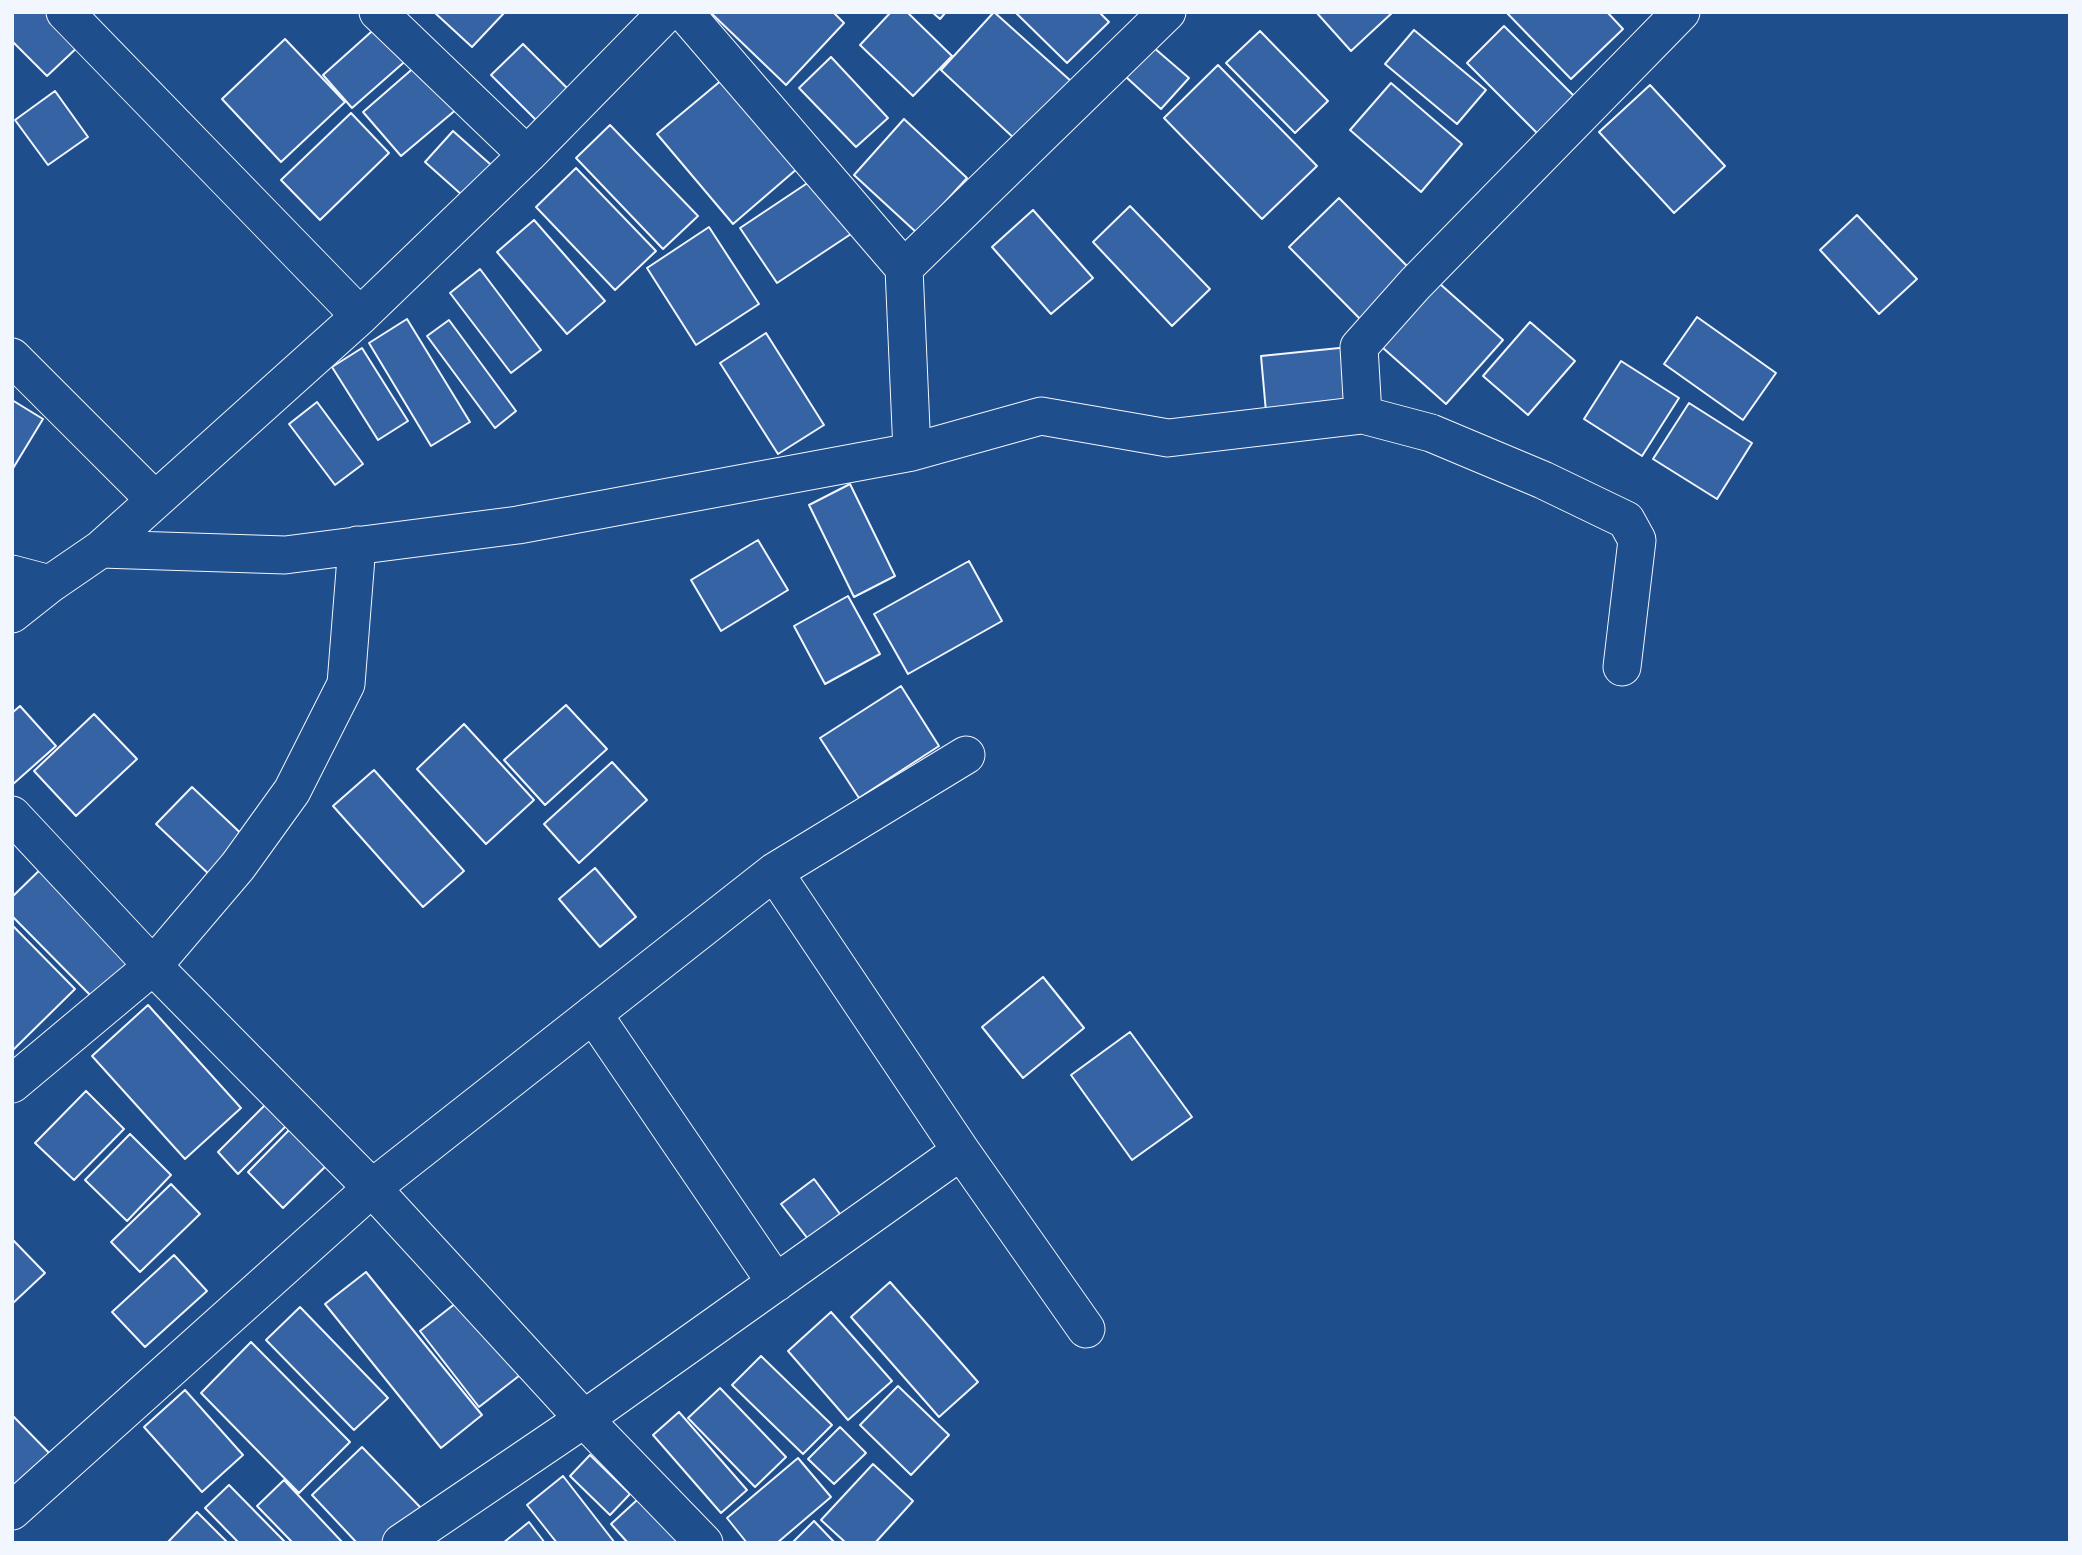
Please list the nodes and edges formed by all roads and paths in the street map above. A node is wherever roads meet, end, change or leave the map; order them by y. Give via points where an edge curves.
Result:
1 (65, 12) edge
2 (378, 12) edge
3 (667, 12) edge
4 (684, 12) edge
5 (1167, 12) edge
6 (1681, 12) edge
7 (527, 155) junction
8 (904, 268) junction
9 (360, 316) junction
10 (12, 357) edge
11 (1363, 415) junction
12 (912, 452) junction
13 (155, 500) junction
14 (357, 545) junction
15 (100, 549) junction
16 (12, 574) edge
17 (50, 584) junction
18 (12, 614) edge
19 (1622, 667) dead end
20 (965, 755) dead end
21 (12, 814) edge
22 (774, 872) junction
23 (153, 966) junction
24 (593, 1014) junction
25 (12, 1084) edge
26 (961, 1151) junction
27 (372, 1188) junction
28 (776, 1283) junction
29 (1086, 1329) dead end
30 (584, 1419) junction
31 (12, 1511) edge
32 (401, 1543) edge
33 (704, 1543) edge

1 - 9 street
2 - 7 street
3 - 7 street
4 - 8 street
5 - 8 street
6 - 11 street via 1359,346
7 - 9 street
8 - 12 street
9 - 13 street
10 - 13 street
11 - 12 street via 1168,438 1041,416
11 - 19 street via 1431,433 1626,520 1637,540
12 - 14 street via 518,525
13 - 15 street
14 - 15 street via 285,555
14 - 23 street via 346,684 292,791 238,866
15 - 17 street
16 - 17 street
17 - 18 street
20 - 22 street
21 - 23 street
22 - 24 street
22 - 26 street
23 - 25 street
23 - 27 street
24 - 27 street
24 - 28 street
26 - 28 street
26 - 29 street
27 - 30 street
27 - 31 street
28 - 30 street
30 - 32 street
30 - 33 street

